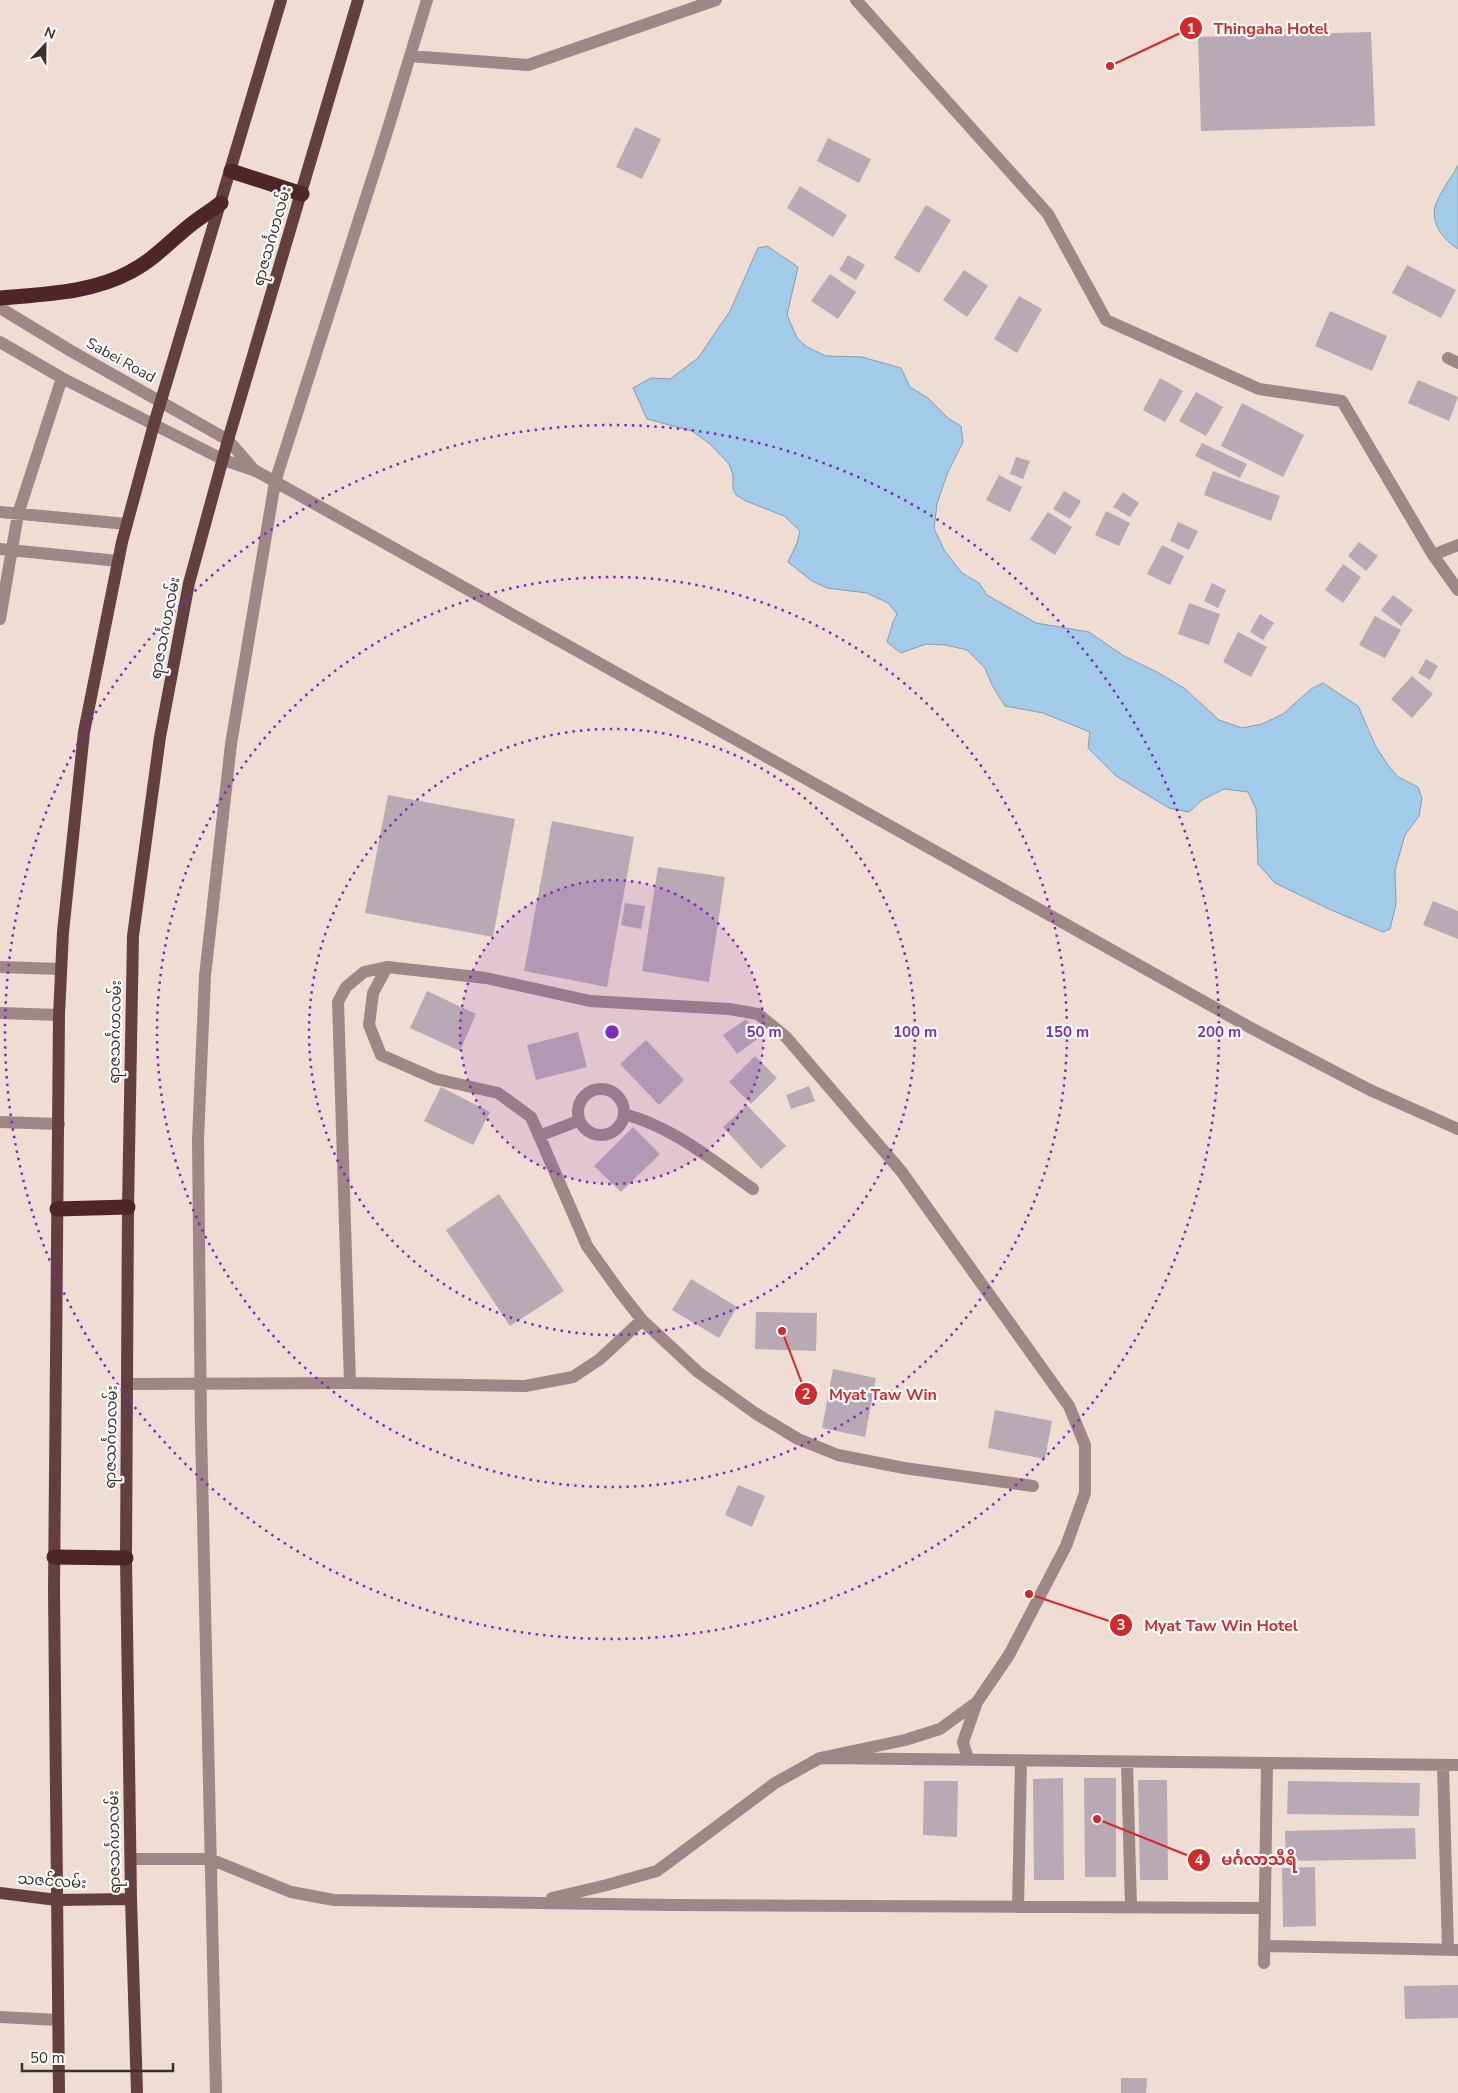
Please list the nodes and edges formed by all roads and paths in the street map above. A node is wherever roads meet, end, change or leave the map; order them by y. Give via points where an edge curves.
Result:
1 (281, 0) edge
2 (358, 0) edge
3 (426, 0) edge
4 (716, 0) edge
5 (856, 0) edge
6 (698, 3) edge
7 (410, 56) junction
8 (231, 171) junction
9 (302, 194) junction
10 (221, 203) junction
11 (0, 298) edge
12 (0, 308) edge
13 (0, 342) edge
14 (62, 378) junction
15 (160, 401) junction
16 (154, 424) junction
17 (228, 440) junction
18 (224, 460) junction
19 (256, 471) junction
20 (275, 482) junction
21 (0, 512) edge
22 (18, 514) junction
23 (127, 524) junction
24 (1458, 544) edge
25 (5, 550) edge
26 (1433, 555) junction
27 (118, 561) junction
28 (1458, 590) edge
29 (0, 619) edge
30 (0, 967) edge
31 (387, 967) junction
32 (60, 969) junction
33 (0, 1012) edge
34 (59, 1015) junction
35 (624, 1114) junction
36 (578, 1121) junction
37 (0, 1122) edge
38 (59, 1124) junction
39 (1458, 1129) edge
40 (539, 1136) junction
41 (753, 1189) dead end
42 (128, 1207) junction
43 (57, 1209) junction
44 (642, 1320) junction
45 (350, 1383) junction
46 (128, 1384) junction
47 (200, 1384) junction
48 (1033, 1486) dead end
49 (54, 1557) junction
50 (126, 1558) junction
51 (977, 1702) junction
52 (820, 1758) junction
53 (968, 1759) junction
54 (1021, 1760) junction
55 (1127, 1762) junction
56 (1267, 1763) junction
57 (1443, 1765) junction
58 (1458, 1765) edge
59 (132, 1859) junction
60 (210, 1859) junction
61 (0, 1893) edge
62 (131, 1899) junction
63 (57, 1900) junction
64 (533, 1902) junction
65 (1018, 1907) junction
66 (1131, 1907) junction
67 (1264, 1908) junction
68 (1265, 1946) junction
69 (1453, 1949) edge
70 (1264, 1963) dead end
71 (0, 2017) edge
72 (58, 2020) junction
73 (58, 2093) edge
74 (137, 2093) edge
75 (216, 2093) edge

1 - 8 main road
2 - 9 main road, ရာဇသင်္ဂဟလမ်း
3 - 7 street
4 - 6 street
5 - 26 street via 1048,214 1106,320 1259,389 1342,401
6 - 7 street via 528,64
7 - 20 street
8 - 9 highway
8 - 10 main road
9 - 17 main road, ရာဇသင်္ဂဟလမ်း
10 - 11 highway via 130,273 97,285
10 - 15 main road
12 - 15 street, Sabei Road
13 - 14 street
14 - 16 street
14 - 22 street
15 - 16 main road
15 - 17 street, Sabei Road
16 - 18 street
16 - 23 main road
17 - 18 main road, ရာဇသင်္ဂဟလမ်း
17 - 19 street, Sabei Road
18 - 19 street
18 - 42 main road, ရာဇသင်္ဂဟလမ်း via 189,583 160,737 133,936
19 - 20 street
20 - 39 street via 1251,1028 1370,1090
20 - 47 street via 231,744 205,976 198,1140
21 - 22 street
22 - 23 street
22 - 25 street
23 - 27 main road
24 - 26 street
25 - 27 street
25 - 29 street
26 - 28 street
27 - 32 main road via 84,732
30 - 32 street
31 - 40 street via 373,993 369,1025 381,1055 436,1079 498,1093 531,1117
31 - 45 street via 364,972 346,988 338,1002
31 - 51 street via 486,978 590,1001 729,1009 758,1014 786,1037 901,1171 1069,1406 1085,1445 1086,1493 1066,1546 1009,1654
32 - 34 main road
33 - 34 street
34 - 38 main road
35 - 36 street via 617,1130 604,1136 586,1131
35 - 36 street via 621,1100 616,1095 609,1090 598,1089 584,1095 579,1102
35 - 41 street via 674,1134
36 - 40 street
37 - 38 street
38 - 43 main road
40 - 44 street via 587,1246
42 - 43 highway
42 - 46 main road, ရာဇသင်္ဂဟလမ်း
43 - 49 main road
44 - 45 street via 600,1359 573,1377 525,1386
44 - 48 street via 698,1372 798,1439 838,1455
45 - 47 street
46 - 47 street
46 - 50 main road, ရာဇသင်္ဂဟလမ်း
47 - 60 street
49 - 50 highway
49 - 63 main road
50 - 59 main road, ရာဇသင်္ဂဟလမ်း
51 - 52 street via 940,1729
51 - 53 street via 963,1742
52 - 53 street
52 - 64 street via 775,1783 657,1871
53 - 54 street
54 - 55 street
54 - 65 street
55 - 56 street
55 - 66 street
56 - 57 street
56 - 67 street
57 - 58 street
57 - 69 street
59 - 60 street
59 - 62 main road, ရာဇသင်္ဂဟလမ်း
60 - 64 street via 291,1892 334,1900
60 - 75 street
61 - 63 main road, သဇင်လမ်း
62 - 63 main road, သဇင်လမ်း
62 - 74 main road, ရာဇသင်္ဂဟလမ်း
63 - 72 main road
64 - 65 street
65 - 66 street
66 - 67 street
67 - 68 street
68 - 69 street
68 - 70 street
71 - 72 street
72 - 73 main road

